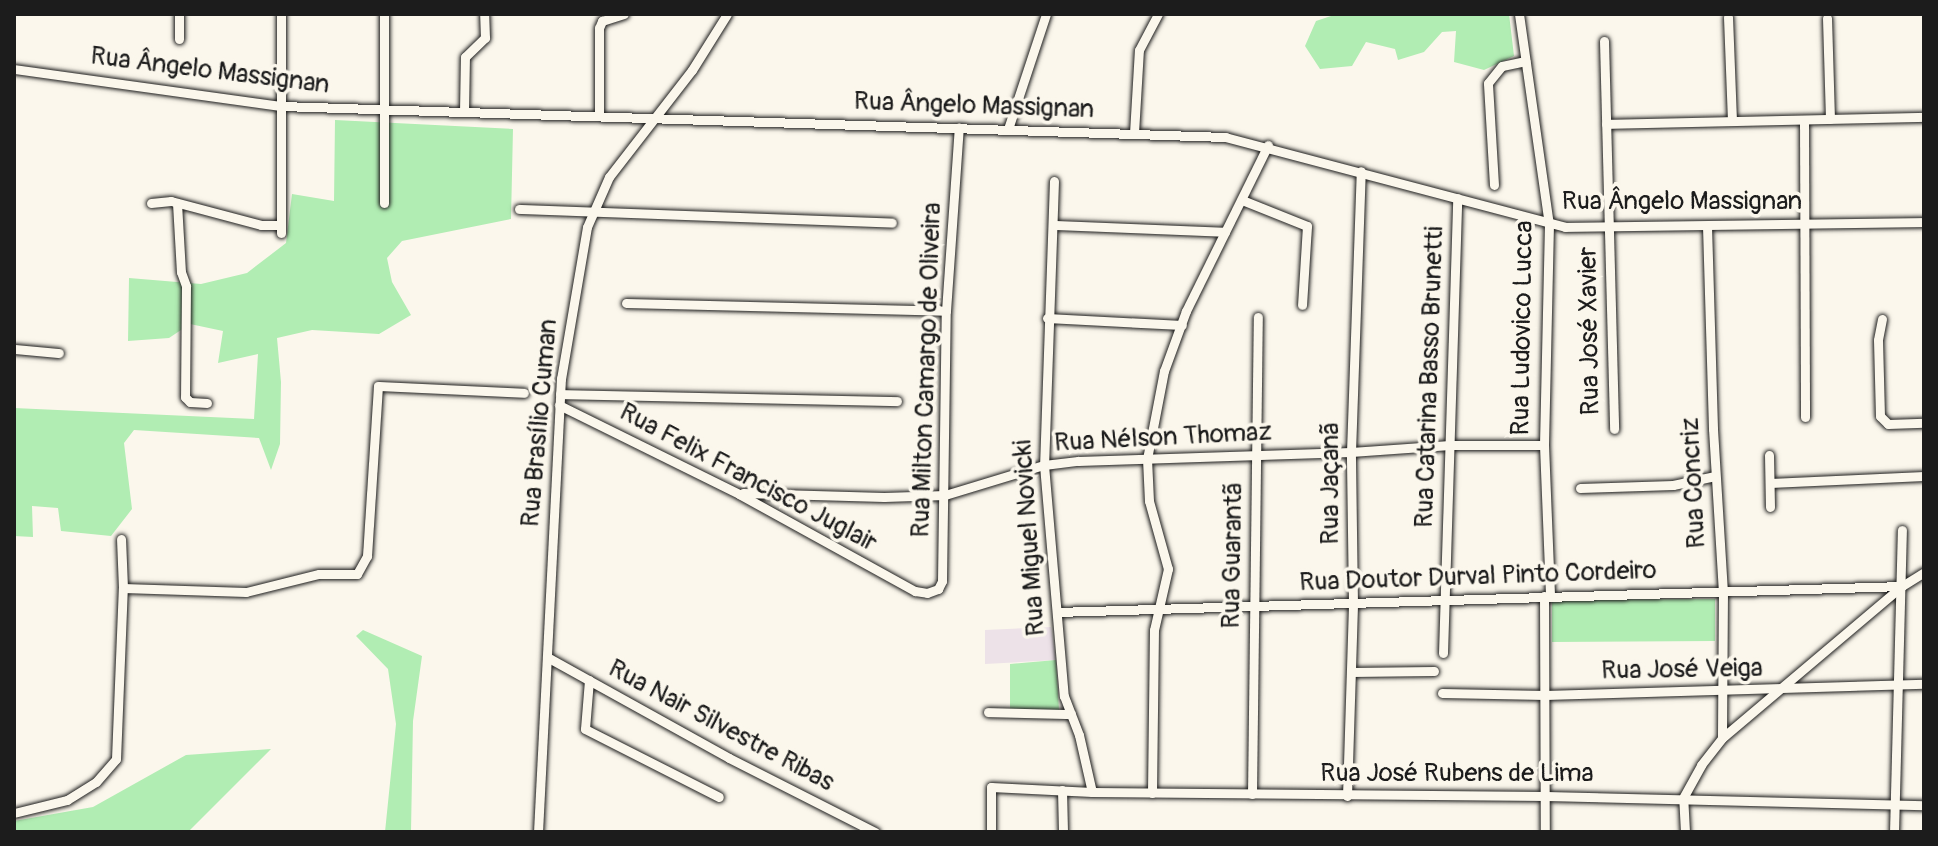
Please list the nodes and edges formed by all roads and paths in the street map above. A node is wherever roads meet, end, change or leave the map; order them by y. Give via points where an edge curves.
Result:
1 (179, 14) edge
2 (281, 14) edge
3 (384, 14) edge
4 (484, 14) edge
5 (624, 14) edge
6 (727, 14) edge
7 (1046, 14) edge
8 (1158, 14) edge
9 (1519, 14) edge
10 (1728, 17) dead end
11 (1827, 18) dead end
12 (179, 39) dead end
13 (1604, 41) dead end
14 (1525, 61) junction
15 (14, 69) edge
16 (281, 106) junction
17 (384, 109) junction
18 (464, 112) junction
19 (599, 116) junction
20 (655, 117) junction
21 (1924, 117) edge
22 (1830, 119) junction
23 (1732, 120) junction
24 (1804, 120) junction
25 (1606, 124) junction
26 (959, 127) junction
27 (1008, 129) junction
28 (1134, 133) junction
29 (1268, 145) junction
30 (1361, 171) junction
31 (1054, 181) dead end
32 (1494, 185) dead end
33 (1457, 198) junction
34 (1242, 200) junction
35 (151, 203) dead end
36 (177, 203) junction
37 (384, 203) dead end
38 (519, 209) dead end
39 (591, 213) junction
40 (1924, 222) edge
41 (892, 223) dead end
42 (1549, 224) junction
43 (1806, 224) junction
44 (1054, 225) junction
45 (1707, 226) junction
46 (1610, 227) junction
47 (1225, 232) junction
48 (626, 303) dead end
49 (1302, 305) dead end
50 (946, 311) junction
51 (1258, 317) dead end
52 (1047, 318) junction
53 (1882, 319) dead end
54 (1182, 325) junction
55 (14, 349) edge
56 (59, 353) dead end
57 (524, 393) dead end
58 (560, 394) junction
59 (897, 401) dead end
60 (207, 403) dead end
61 (559, 405) junction
62 (1805, 417) dead end
63 (1924, 423) edge
64 (1614, 429) dead end
65 (1450, 445) junction
66 (1544, 445) junction
67 (1351, 452) junction
68 (1769, 455) dead end
69 (1256, 456) junction
70 (1147, 459) junction
71 (1044, 465) junction
72 (1715, 476) junction
73 (1924, 476) edge
74 (1770, 483) junction
75 (1580, 488) dead end
76 (739, 494) junction
77 (945, 495) junction
78 (1770, 507) dead end
79 (1902, 530) dead end
80 (121, 539) dead end
81 (1924, 572) edge
82 (1902, 586) junction
83 (123, 588) junction
84 (915, 591) joint
85 (1723, 591) junction
86 (1547, 596) junction
87 (1447, 599) junction
88 (1353, 603) junction
89 (1255, 605) junction
90 (1158, 607) junction
91 (1057, 612) junction
92 (1443, 653) dead end
93 (547, 657) junction
94 (1434, 671) dead end
95 (1351, 672) junction
96 (589, 680) junction
97 (1900, 684) junction
98 (1924, 684) edge
99 (1782, 689) junction
100 (1724, 691) junction
101 (1442, 693) dead end
102 (1545, 695) junction
103 (988, 712) dead end
104 (1071, 714) junction
105 (1722, 738) junction
106 (1062, 790) junction
107 (1092, 792) junction
108 (1152, 793) junction
109 (1252, 794) junction
110 (1347, 796) junction
111 (1546, 796) junction
112 (719, 797) dead end
113 (1683, 798) junction
114 (1895, 804) junction
115 (1924, 805) edge
116 (14, 813) edge
117 (538, 832) edge
118 (875, 832) edge
119 (991, 832) edge
120 (1063, 832) edge
121 (1545, 832) edge
122 (1685, 832) edge
123 (1894, 832) edge

1 - 12 street
2 - 16 street
3 - 17 street
4 - 18 street via 485,38 465,57
5 - 19 street via 602,21 599,28
6 - 20 street, Rua Brasílio Cuman
7 - 27 street
8 - 28 street via 1139,50
9 - 14 street, Rua Ludovico Lucca
10 - 23 street
11 - 22 street
13 - 25 street, Rua José Xavier
14 - 32 street via 1502,66 1488,83
14 - 42 street, Rua Ludovico Lucca
15 - 16 street, Rua Ângelo Massignan
16 - 17 street, Rua Ângelo Massignan
16 - 36 street via 281,229
17 - 18 street, Rua Ângelo Massignan
17 - 37 street
18 - 19 street, Rua Ângelo Massignan
19 - 20 street, Rua Ângelo Massignan
20 - 26 street, Rua Ângelo Massignan
20 - 39 street, Rua Brasílio Cuman via 609,177
21 - 22 street
22 - 24 street
23 - 24 street
23 - 25 street
24 - 43 street
25 - 46 street, Rua José Xavier
26 - 27 street, Rua Ângelo Massignan
26 - 50 street, Rua Milton Camargo de Oliveira
27 - 28 street, Rua Ângelo Massignan
28 - 29 street, Rua Ângelo Massignan via 1225,137
29 - 30 street, Rua Ângelo Massignan
29 - 34 street
30 - 33 street, Rua Ângelo Massignan
30 - 67 street, Rua Jaçanã
31 - 44 street, Rua Miguel Novicki
33 - 42 street, Rua Ângelo Massignan
33 - 65 street, Rua Catarina Basso Brunetti
34 - 47 street
34 - 49 street via 1307,226
35 - 36 street
36 - 60 street via 186,286 185,397
38 - 39 street
39 - 41 street
39 - 58 street, Rua Brasílio Cuman
40 - 43 street, Rua Ângelo Massignan
42 - 46 street, Rua Ângelo Massignan
42 - 66 street, Rua Ludovico Lucca
43 - 45 street, Rua Ângelo Massignan
43 - 62 street
44 - 47 street
44 - 52 street, Rua Miguel Novicki
45 - 46 street, Rua Ângelo Massignan
45 - 72 street, Rua Concriz
46 - 64 street, Rua José Xavier
47 - 54 street
48 - 50 street
50 - 77 street, Rua Milton Camargo de Oliveira
51 - 69 street, Rua Guarantã
52 - 54 street
52 - 71 street, Rua Miguel Novicki
53 - 63 street via 1880,416 1888,424
54 - 70 street via 1164,371
55 - 56 street
57 - 83 street via 378,386 367,556 357,574 319,574 246,592
58 - 59 street
58 - 61 street, Rua Brasílio Cuman
61 - 76 street, Rua Felix Francisco Juglair
61 - 93 street, Rua Brasílio Cuman
65 - 66 street, Rua Nélson Thomaz
65 - 67 street, Rua Nélson Thomaz
65 - 87 street, Rua Catarina Basso Brunetti
66 - 86 street, Rua Ludovico Lucca
67 - 69 street, Rua Nélson Thomaz
67 - 88 street, Rua Jaçanã
68 - 74 street
69 - 70 street, Rua Nélson Thomaz
69 - 89 street, Rua Guarantã
70 - 71 street, Rua Nélson Thomaz
70 - 90 street via 1149,501 1168,569
71 - 77 street, Rua Nélson Thomaz
71 - 91 street, Rua Miguel Novicki
72 - 75 street via 1673,485
72 - 85 street, Rua Concriz
73 - 74 street
74 - 78 street
76 - 77 street, Rua Nélson Thomaz
76 - 84 street, Rua Felix Francisco Juglair
77 - 84 street, Rua Milton Camargo de Oliveira via 942,581 938,589
79 - 82 street
80 - 83 street
81 - 82 street
82 - 85 street, Rua Doutor Durval Pinto Cordeiro
82 - 97 street
82 - 99 street
83 - 116 street via 116,759 96,782 67,800
85 - 86 street, Rua Doutor Durval Pinto Cordeiro
85 - 100 street, Rua Concriz
86 - 87 street, Rua Doutor Durval Pinto Cordeiro
86 - 102 street, Rua Ludovico Lucca
87 - 88 street, Rua Doutor Durval Pinto Cordeiro
87 - 92 street, Rua Catarina Basso Brunetti
88 - 89 street, Rua Doutor Durval Pinto Cordeiro
88 - 95 street, Rua Jaçanã
89 - 90 street, Rua Doutor Durval Pinto Cordeiro
89 - 109 street, Rua Guarantã
90 - 91 street, Rua Doutor Durval Pinto Cordeiro
90 - 108 street
91 - 104 street, Rua Miguel Novicki via 1064,696
93 - 96 street, Rua Nair Silvestre Ribas
93 - 117 street, Rua Brasílio Cuman
94 - 95 street
95 - 110 street, Rua Jaçanã
96 - 112 street via 585,729
96 - 118 street, Rua Nair Silvestre Ribas
97 - 98 street, Rua José Veiga
97 - 99 street, Rua José Veiga
97 - 114 street
99 - 100 street, Rua José Veiga
99 - 105 street
100 - 102 street, Rua José Veiga
100 - 105 street, Rua Concriz
101 - 102 street, Rua José Veiga
102 - 111 street, Rua Ludovico Lucca
103 - 104 street
104 - 107 street, Rua Miguel Novicki
105 - 113 street
106 - 107 street, Rua José Rubens de Lima
106 - 119 street, Rua José Rubens de Lima via 991,787
106 - 120 street
107 - 108 street, Rua José Rubens de Lima
108 - 109 street, Rua José Rubens de Lima
109 - 110 street, Rua José Rubens de Lima
110 - 111 street, Rua José Rubens de Lima
111 - 113 street, Rua José Rubens de Lima
111 - 121 street, Rua Ludovico Lucca
113 - 114 street, Rua José Rubens de Lima
113 - 122 street
114 - 115 street, Rua José Rubens de Lima
114 - 123 street

